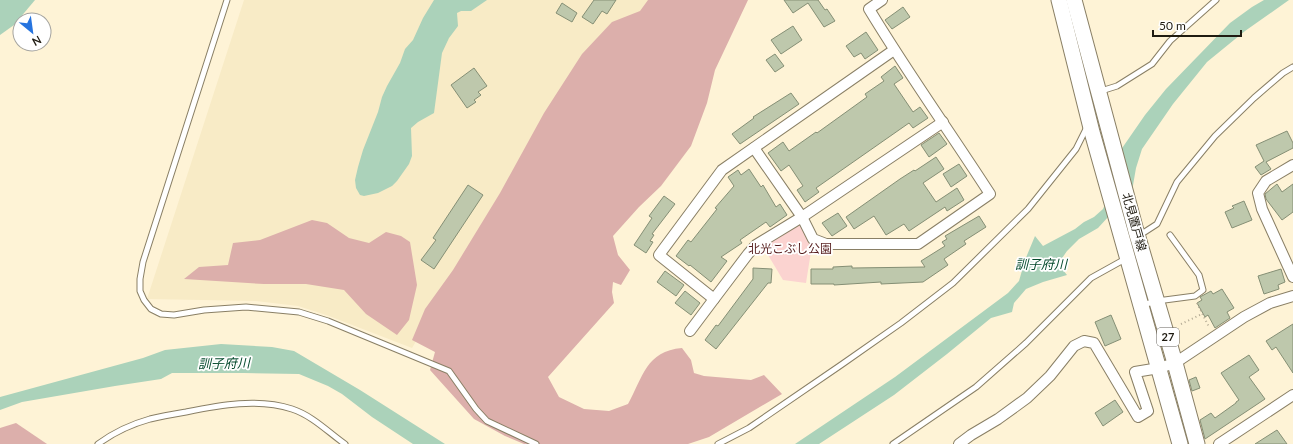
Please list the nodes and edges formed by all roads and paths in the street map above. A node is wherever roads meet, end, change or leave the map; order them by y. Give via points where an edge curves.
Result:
1 (227, 0) edge
2 (882, 0) edge
3 (1059, 0) edge
4 (1074, 0) edge
5 (1216, 0) edge
6 (894, 50) junction
7 (1293, 67) edge
8 (1099, 92) junction
9 (943, 122) junction
10 (1091, 127) junction
11 (754, 148) junction
12 (1293, 165) edge
13 (802, 217) junction
14 (1137, 233) junction
15 (1170, 235) dead end
16 (1126, 253) junction
17 (1293, 277) edge
18 (1195, 296) junction
19 (1293, 296) edge
20 (714, 299) junction
21 (1157, 301) junction
22 (1141, 305) junction
23 (1202, 314) junction
24 (1181, 324) dead end
25 (690, 331) dead end
26 (1215, 337) junction
27 (1175, 363) junction
28 (1159, 368) junction
29 (1293, 395) edge
30 (98, 444) edge
31 (345, 444) edge
32 (536, 444) edge
33 (718, 444) edge
34 (893, 444) edge
35 (959, 444) edge
36 (1180, 444) edge
37 (1198, 444) edge
38 (1219, 444) edge

1 - 32 lane via 143,262 140,291 144,300 151,309 161,314 174,315 246,307 299,312 328,321 449,371 487,421
2 - 6 street via 869,9
3 - 10 main road, 北見置戸線 / 27
4 - 8 main road, 北見置戸線 / 27
5 - 8 lane via 1170,41 1152,64 1117,86
6 - 9 street
6 - 11 street
7 - 14 lane via 1254,98 1215,136 1177,182 1157,224
8 - 14 main road, 北見置戸線 / 27
9 - 13 street
9 - 13 street via 990,194 918,244 826,244 813,239
10 - 16 main road, 北見置戸線 / 27
10 - 33 lane via 1028,208 953,283 816,383 749,428
11 - 13 street
11 - 20 street via 722,170 659,255
12 - 17 street via 1266,181 1258,193 1262,209
13 - 20 street via 756,245
14 - 21 main road, 北見置戸線 / 27
15 - 18 lane via 1198,275 1203,290
16 - 22 main road, 北見置戸線 / 27
16 - 34 lane via 1091,278 1026,343 976,387
18 - 21 lane
18 - 23 path
19 - 26 street via 1270,303
20 - 25 street
21 - 22 lane
21 - 27 main road, 北見置戸線 / 27
22 - 28 main road, 北見置戸線 / 27
23 - 24 path
23 - 26 path
26 - 27 street
27 - 28 street
27 - 37 main road, 北見置戸線 / 27
28 - 35 street via 1135,372 1148,411 1138,418 1094,343 1084,341 1074,346 1050,376 1027,398
28 - 36 main road, 北見置戸線 / 27
29 - 38 street
30 - 31 lane via 126,428 150,419 250,403 292,409 307,416

